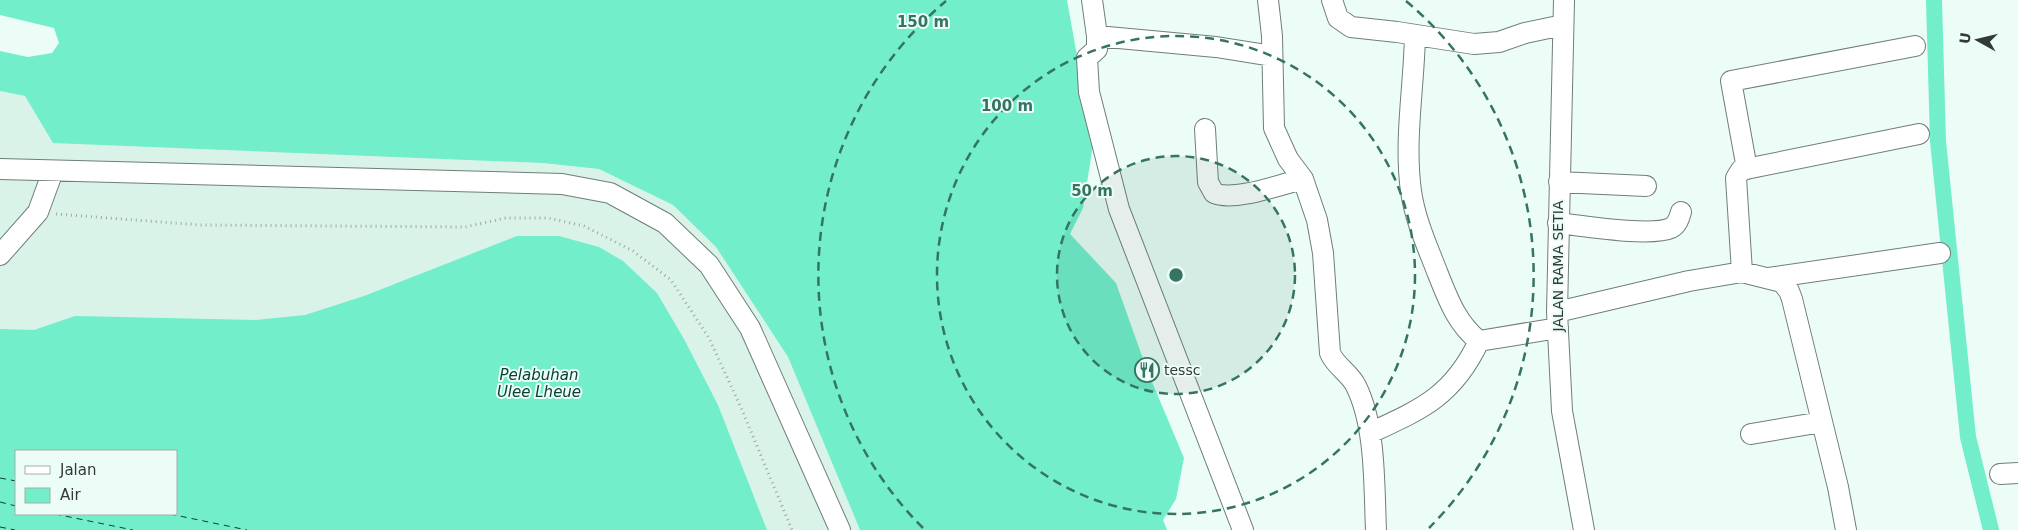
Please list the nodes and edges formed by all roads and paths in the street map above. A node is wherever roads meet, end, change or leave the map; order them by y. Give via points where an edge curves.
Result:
1 (1092, 0) edge
2 (1268, 0) edge
3 (1332, 0) edge
4 (1564, 0) edge
5 (1563, 25) junction
6 (1415, 35) junction
7 (1097, 36) junction
8 (1915, 46) dead end
9 (1272, 56) junction
10 (1205, 129) dead end
11 (1919, 134) dead end
12 (0, 169) edge
13 (1747, 169) junction
14 (53, 171) junction
15 (1303, 178) junction
16 (1559, 182) junction
17 (1646, 186) dead end
18 (38, 212) junction
19 (1681, 212) dead end
20 (1558, 223) junction
21 (1940, 253) dead end
22 (0, 255) edge
23 (1742, 272) junction
24 (1767, 278) junction
25 (1557, 320) junction
26 (1479, 341) junction
27 (1822, 422) junction
28 (1370, 434) junction
29 (1751, 434) dead end
30 (1373, 528) edge
31 (792, 530) edge
32 (840, 530) edge
33 (1243, 530) edge
34 (1584, 530) edge
35 (1846, 530) edge

1 - 7 street
2 - 9 street
3 - 6 street via 1338,18 1351,27
4 - 5 street, JALAN RAMA SETIA
5 - 6 street via 1483,45
5 - 16 street, JALAN RAMA SETIA
6 - 26 street via 1409,170 1411,193 1450,306 1469,334
7 - 9 street via 1216,47
7 - 33 street via 1097,49 1087,58 1088,83 1119,209
8 - 13 street via 1731,82
9 - 15 street via 1274,128 1288,159
10 - 15 street via 1208,182 1214,194 1236,195
11 - 13 street
12 - 14 street
13 - 23 street via 1741,170 1736,178
14 - 18 street
14 - 32 street via 562,184 610,193 665,222 709,265 750,328
15 - 28 street via 1320,236 1330,354 1356,384
16 - 17 street
16 - 20 street, JALAN RAMA SETIA
18 - 22 street
18 - 31 path via 200,225 465,227 506,218 548,218 584,226 633,251 671,280 709,338
19 - 20 street via 1672,228 1658,230
20 - 25 street, JALAN RAMA SETIA
21 - 24 street
23 - 24 street
23 - 25 street via 1689,281
24 - 27 street via 1782,282 1790,291
25 - 26 street
25 - 34 street, JALAN RAMA SETIA via 1562,411
26 - 28 street via 1469,362 1445,392 1408,416
27 - 29 street
27 - 35 street
28 - 30 street

